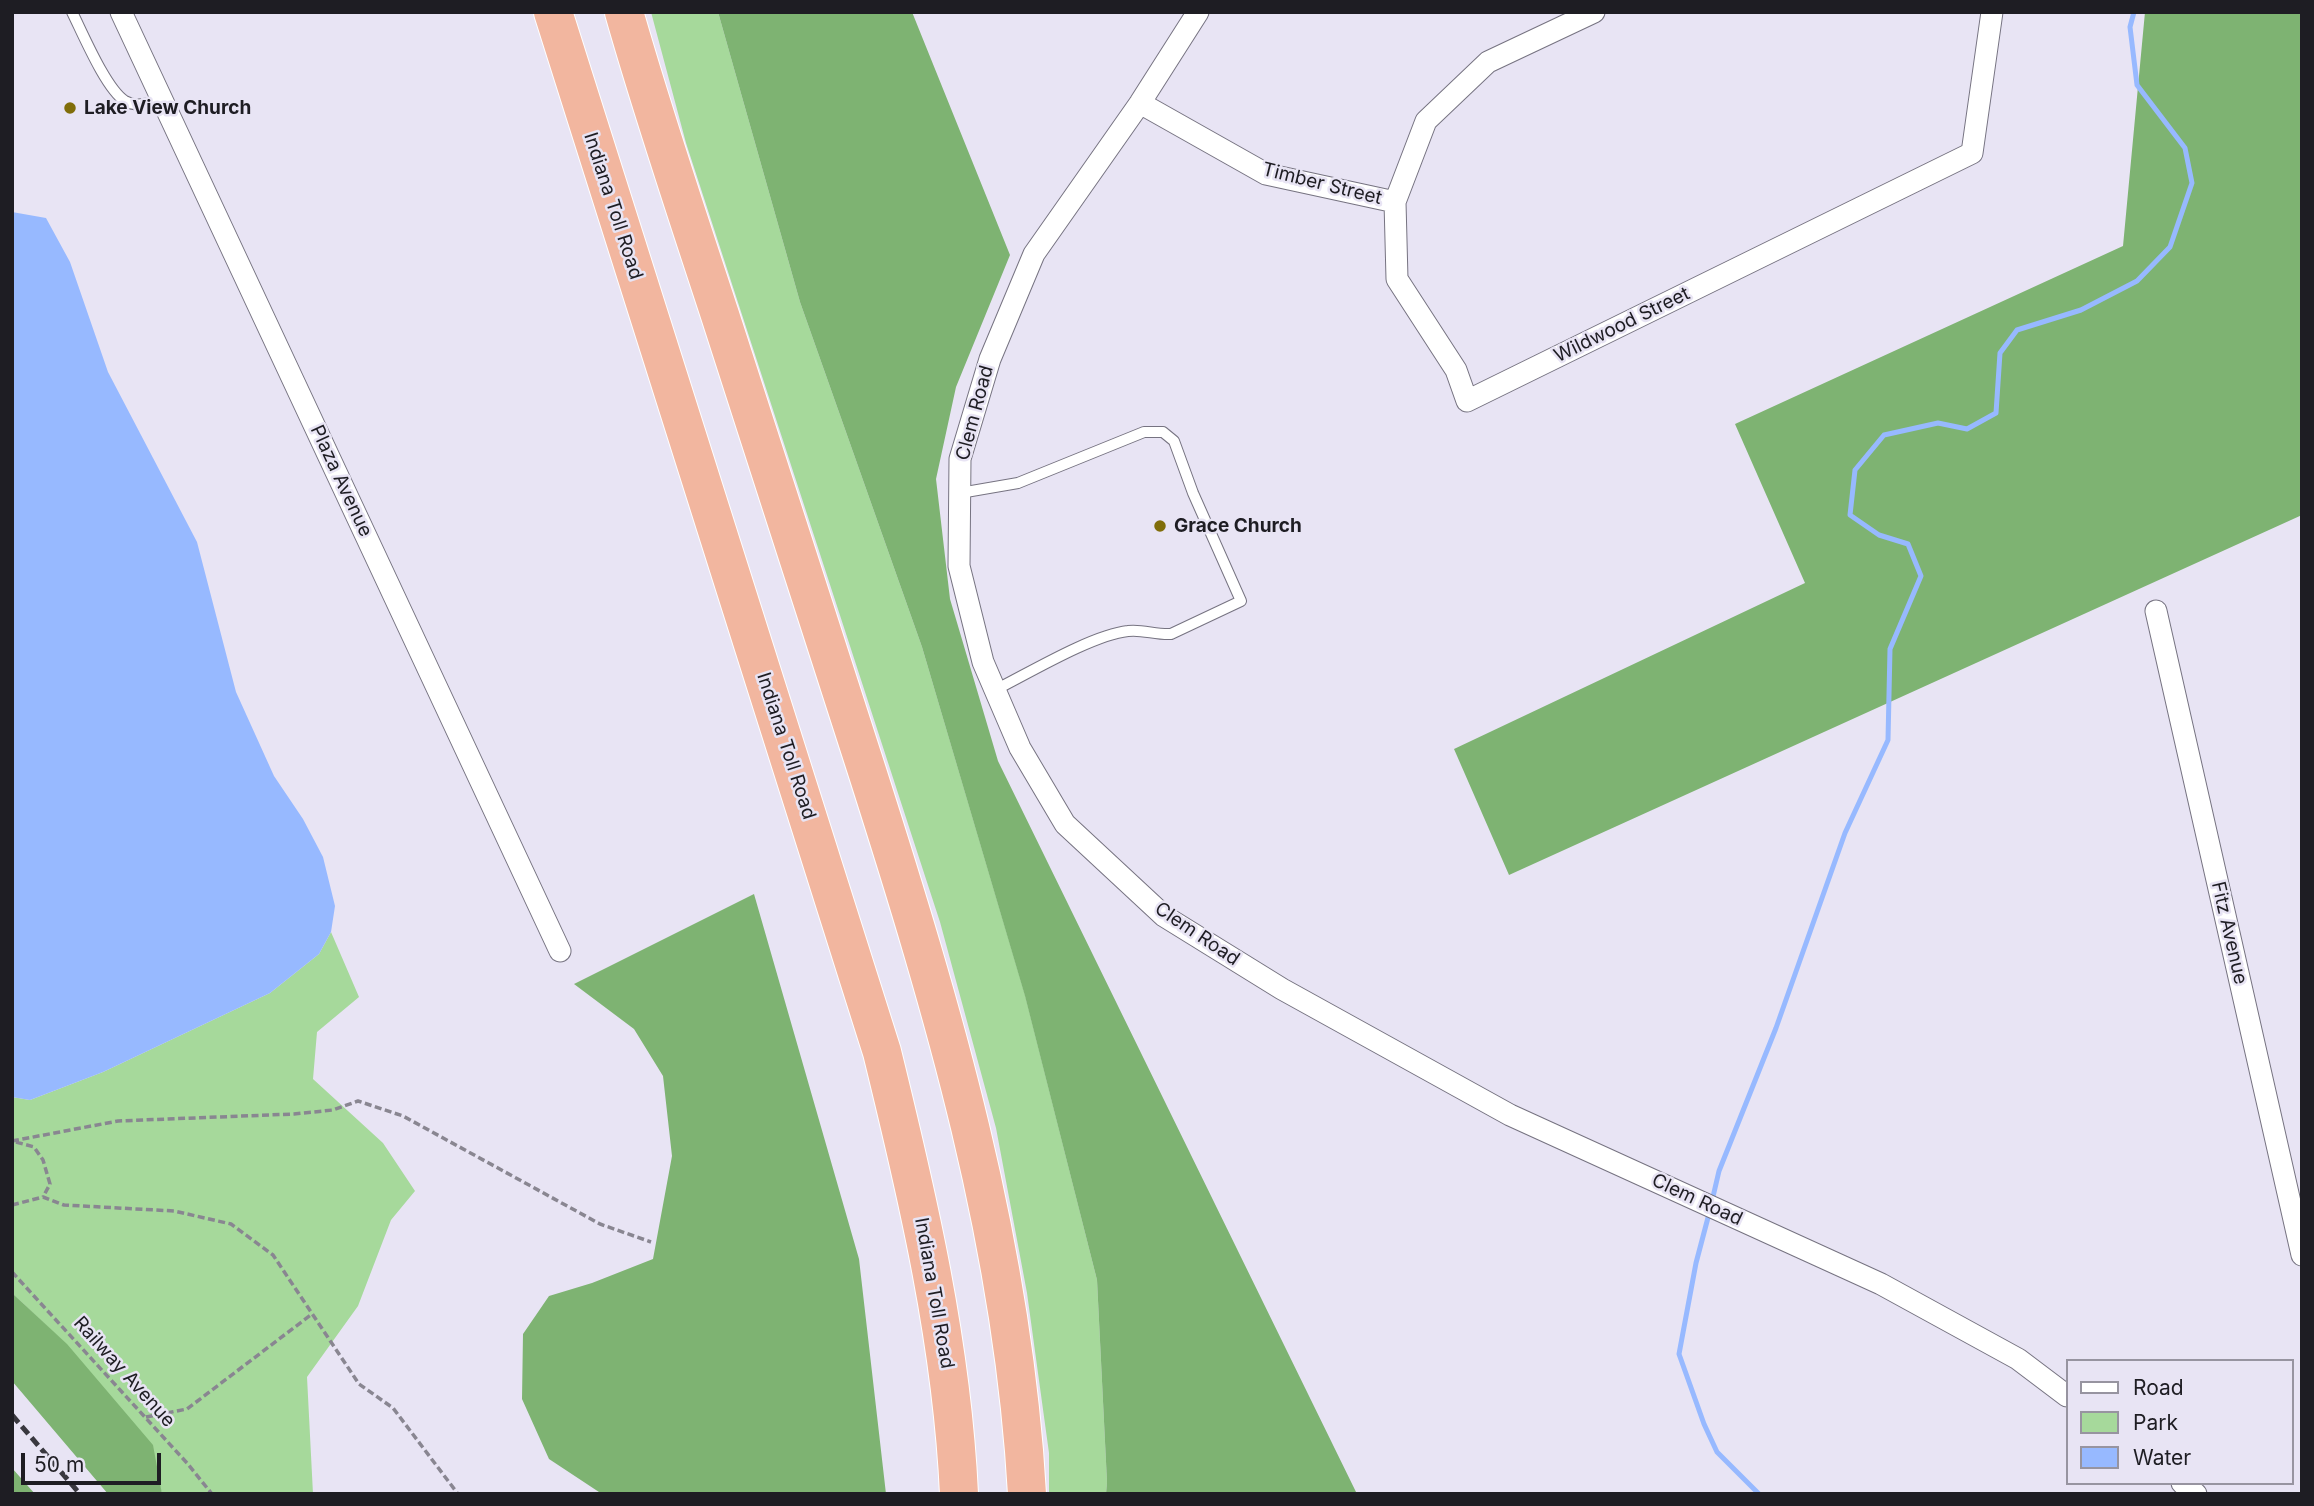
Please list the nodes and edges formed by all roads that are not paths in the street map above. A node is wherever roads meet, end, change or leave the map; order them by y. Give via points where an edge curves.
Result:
1 (72, 12) edge
2 (121, 12) edge
3 (553, 12) edge
4 (624, 12) edge
5 (1198, 12) edge
6 (1594, 12) edge
7 (1992, 12) edge
8 (162, 98) junction
9 (1140, 103) junction
10 (1395, 202) junction
11 (960, 493) junction
12 (2156, 611) dead end
13 (995, 690) junction
14 (560, 951) dead end
15 (2302, 1255) edge
16 (2066, 1395) edge
17 (959, 1494) edge
18 (1027, 1494) edge

1 - 8 lane via 109,83 123,100 142,104
2 - 8 street, Plaza Avenue
3 - 17 highway, Indiana Toll Road via 882,1052 917,1194 943,1335
4 - 18 highway via 946,1028 982,1170 1010,1318
5 - 9 street, Clem Road
6 - 10 street via 1488,62 1426,121
7 - 10 street, Wildwood Street via 1972,153 1467,401 1456,370 1398,279
8 - 14 street, Plaza Avenue
9 - 10 street, Timber Street via 1266,174
9 - 11 street, Clem Road via 1034,254 990,359 960,459
11 - 13 street, Clem Road via 959,566 983,662
11 - 13 lane via 1017,483 1144,432 1163,432 1174,441 1241,601 1171,634 1130,630 1114,634
12 - 15 street, Fitz Avenue
13 - 16 street, Clem Road via 1020,748 1065,824 1164,916 1282,989 1510,1115 1881,1284 2018,1360

